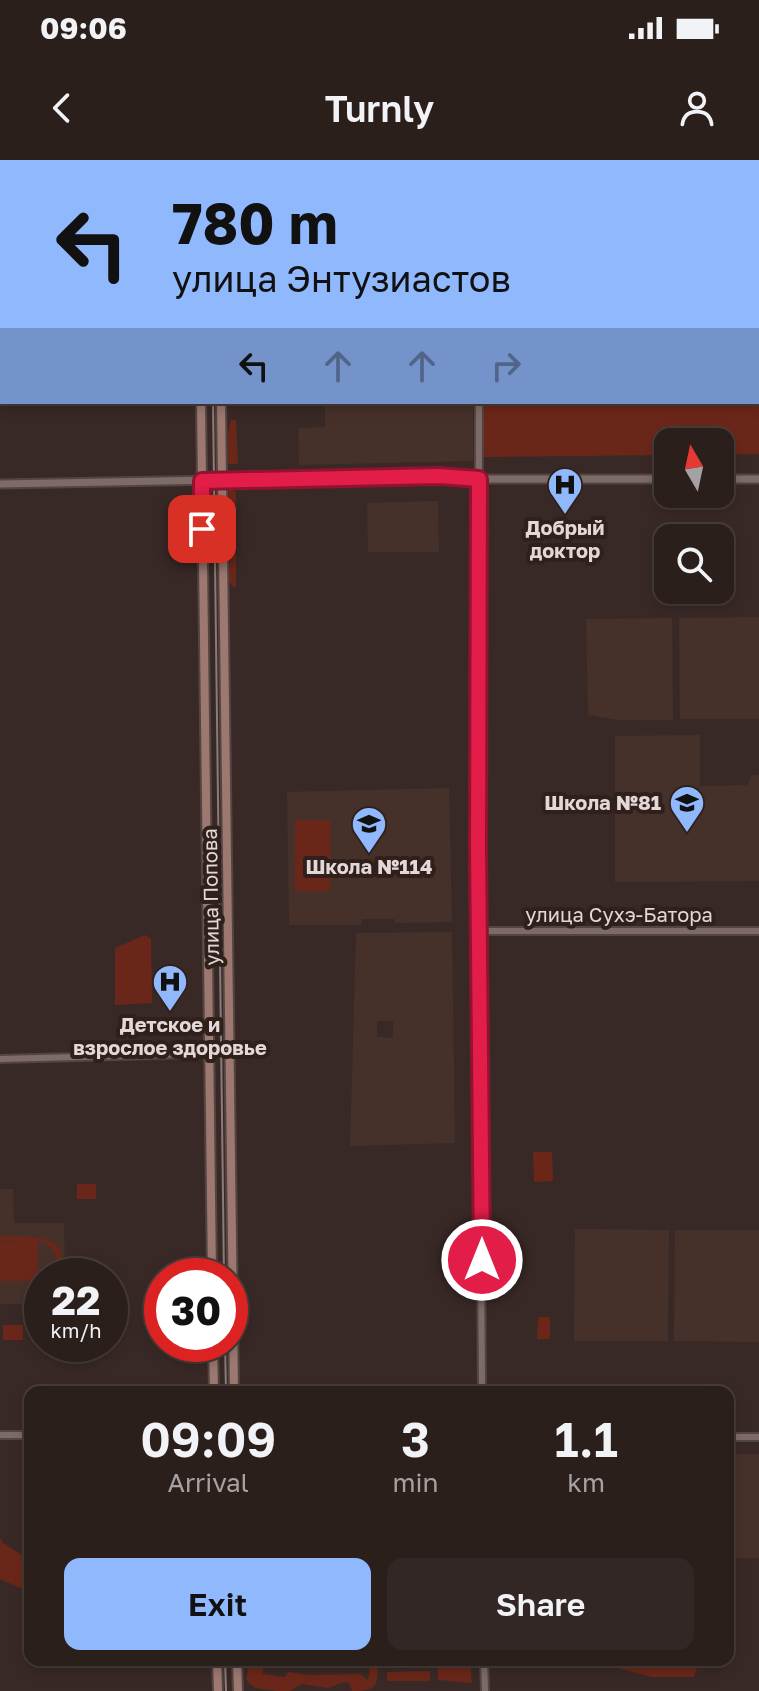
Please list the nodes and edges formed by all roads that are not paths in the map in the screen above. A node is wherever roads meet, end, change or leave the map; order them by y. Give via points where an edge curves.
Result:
1 (201, 404) edge
2 (221, 404) edge
3 (479, 404) edge
4 (479, 479) junction
5 (654, 479) edge
6 (734, 479) edge
7 (759, 479) edge
8 (222, 480) junction
9 (202, 481) junction
10 (0, 484) edge
11 (479, 931) junction
12 (759, 931) edge
13 (230, 1053) junction
14 (210, 1054) junction
15 (0, 1059) edge
16 (212, 1258) edge
17 (213, 1362) edge
18 (214, 1386) edge
19 (234, 1386) edge
20 (482, 1386) edge
21 (0, 1435) edge
22 (24, 1435) edge
23 (734, 1437) edge
24 (759, 1437) edge
25 (217, 1666) edge
26 (237, 1666) edge
27 (484, 1666) edge
28 (218, 1691) edge
29 (238, 1691) edge
30 (485, 1691) edge

1 - 9 main road, улица Попова
2 - 8 main road, улица Попова
3 - 4 street
4 - 5 street
4 - 8 street
4 - 11 street
6 - 7 street
8 - 9 street
8 - 13 main road, улица Попова
9 - 10 street
9 - 14 main road, улица Попова
11 - 12 street, улица Сухэ-Батора
11 - 20 street
13 - 14 street
13 - 19 main road, улица Попова
14 - 15 street
14 - 16 main road, улица Попова
17 - 18 main road
21 - 22 street
23 - 24 street
25 - 28 main road
26 - 29 main road
27 - 30 street

